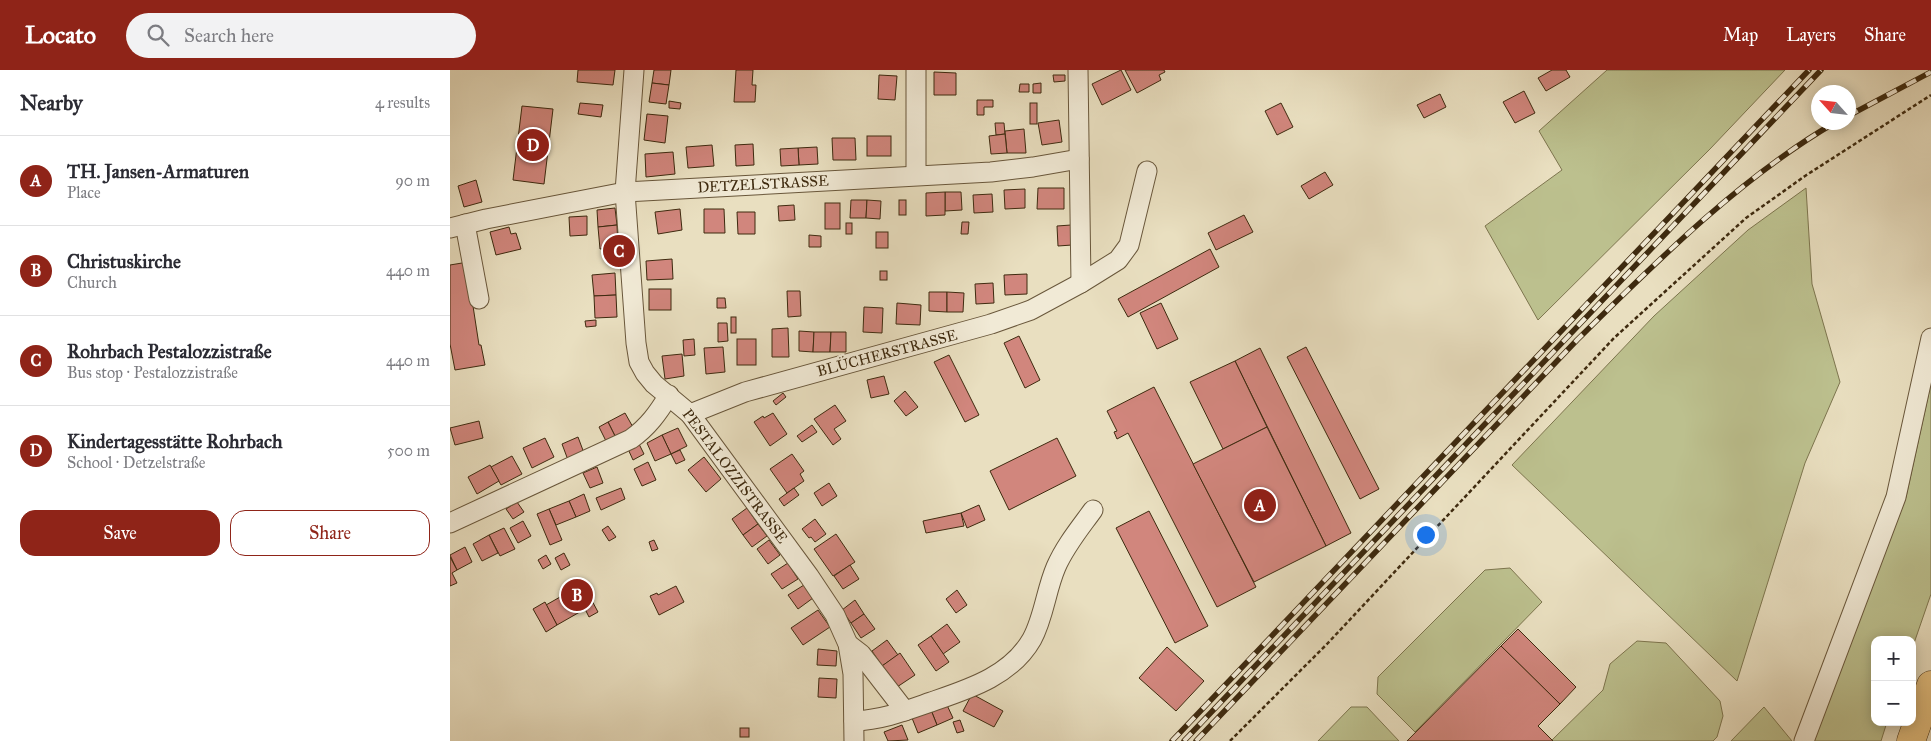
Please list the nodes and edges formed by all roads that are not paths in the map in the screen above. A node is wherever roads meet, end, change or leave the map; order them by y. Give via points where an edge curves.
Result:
1 (634, 70) edge
2 (916, 70) edge
3 (1078, 70) edge
4 (1078, 158) junction
5 (1147, 171) dead end
6 (916, 176) junction
7 (625, 192) junction
8 (457, 226) edge
9 (1081, 284) junction
10 (479, 299) dead end
11 (1931, 338) edge
12 (669, 396) junction
13 (690, 414) junction
14 (1094, 510) dead end
15 (450, 523) edge
16 (848, 644) junction
17 (1931, 685) edge
18 (905, 711) junction
19 (854, 721) junction
20 (854, 741) edge
21 (1804, 741) edge
22 (1911, 741) edge

1 - 7 street, PESTALOZZISTRASSE
2 - 6 street
3 - 4 street
4 - 6 street, DETZELSTRASSE via 1016,169
4 - 9 street
5 - 9 street, BLÜCHERSTRASSE via 1129,244 1118,260
6 - 7 street, DETZELSTRASSE
7 - 8 street, DETZELSTRASSE
7 - 12 street, PESTALOZZISTRASSE via 639,362 654,384
8 - 10 street
9 - 13 street, BLÜCHERSTRASSE via 1031,310 991,324 745,392
11 - 21 street via 1896,497
12 - 13 street, PESTALOZZISTRASSE
12 - 15 street via 655,418 631,440
13 - 16 street, PESTALOZZISTRASSE via 809,576 835,615
14 - 18 street via 1056,567 1038,626 1019,657 974,687
16 - 18 street, PESTALOZZISTRASSE via 861,654
16 - 19 street, PESTALOZZISTRASSE via 853,674
17 - 22 highway
18 - 19 street via 889,717
19 - 20 street, PESTALOZZISTRASSE

